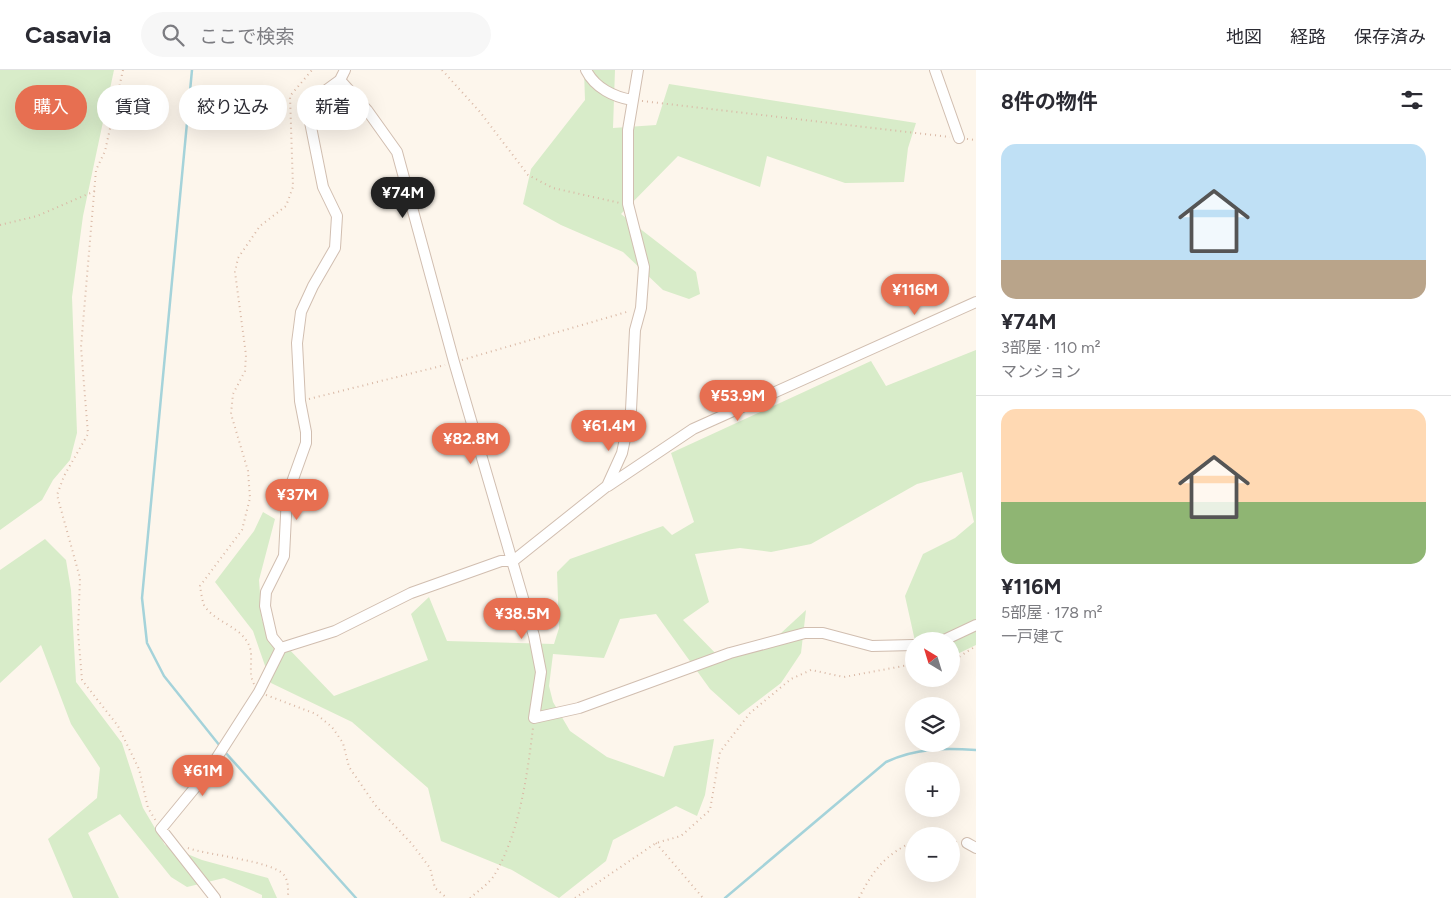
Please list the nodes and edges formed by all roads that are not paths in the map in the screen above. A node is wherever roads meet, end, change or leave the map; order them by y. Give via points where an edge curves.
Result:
1 (586, 70) edge
2 (638, 70) edge
3 (935, 70) edge
4 (343, 75) edge
5 (632, 100) junction
6 (959, 138) road end
7 (976, 302) edge
8 (607, 486) junction
9 (513, 561) junction
10 (976, 625) edge
11 (960, 633) edge
12 (905, 645) edge
13 (281, 648) junction
14 (215, 898) edge

1 - 5 street via 600,88 619,98
2 - 5 street
3 - 6 street
4 - 9 street via 397,152
4 - 13 street via 318,96 309,117 323,187 338,216 335,248 301,312 297,343 306,443 288,496 284,556 266,592 265,606 272,637
5 - 8 street via 628,130 628,204 644,267 641,308 635,330 631,410 622,453
7 - 8 street via 693,429
8 - 9 street
9 - 12 street via 534,636 540,672 534,718 580,708 730,653 805,633 823,633 872,646
9 - 13 street via 501,561 411,593 335,631
10 - 11 street
13 - 14 street via 259,692 207,773 161,829

